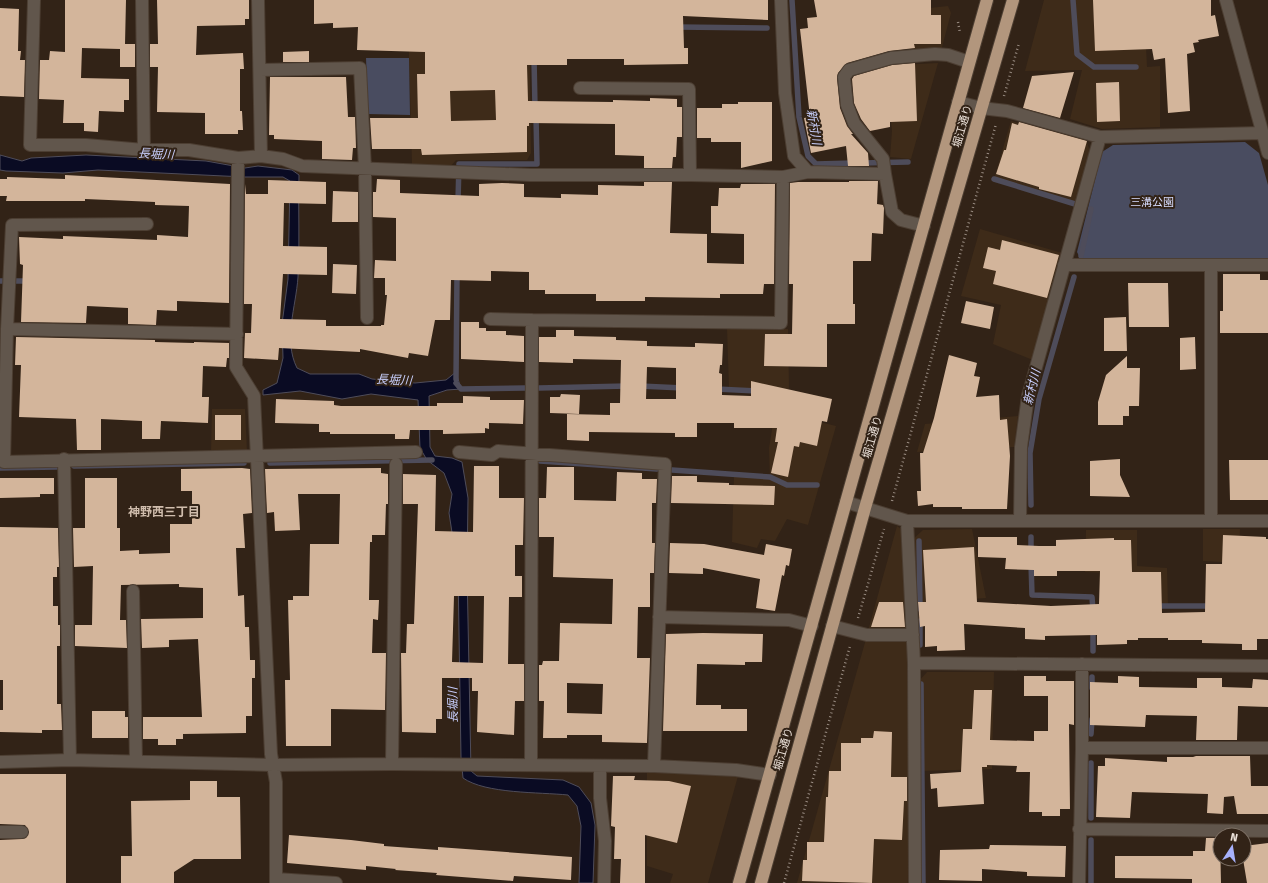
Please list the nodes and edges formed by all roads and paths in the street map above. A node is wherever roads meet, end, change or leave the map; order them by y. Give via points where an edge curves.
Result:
1 (34, 0) edge
2 (142, 0) edge
3 (258, 0) edge
4 (780, 0) edge
5 (987, 0) edge
6 (1013, 0) edge
7 (1226, 0) edge
8 (1020, 37) dead end
9 (970, 62) junction
10 (260, 70) junction
11 (580, 88) dead end
12 (958, 102) junction
13 (981, 108) junction
14 (1000, 110) junction
15 (1262, 133) junction
16 (1100, 138) junction
17 (144, 150) junction
18 (1268, 153) edge
19 (261, 156) junction
20 (238, 158) junction
21 (365, 169) junction
22 (808, 172) junction
23 (885, 174) junction
24 (690, 175) junction
25 (783, 177) junction
26 (147, 224) dead end
27 (924, 226) junction
28 (1064, 265) junction
29 (1211, 265) junction
30 (1268, 265) edge
31 (367, 318) dead end
32 (490, 319) dead end
33 (532, 320) junction
34 (7, 329) junction
35 (237, 334) junction
36 (3, 374) edge
37 (416, 452) dead end
38 (459, 452) dead end
39 (531, 454) junction
40 (256, 456) junction
41 (64, 459) junction
42 (396, 464) dead end
43 (846, 502) junction
44 (865, 508) junction
45 (888, 515) junction
46 (1211, 520) junction
47 (907, 521) junction
48 (1020, 521) junction
49 (1268, 521) edge
50 (133, 592) dead end
51 (659, 617) junction
52 (812, 626) junction
53 (832, 626) junction
54 (854, 632) junction
55 (913, 635) junction
56 (914, 663) junction
57 (1082, 664) junction
58 (1268, 666) edge
59 (1082, 748) junction
60 (1268, 748) edge
61 (70, 760) junction
62 (0, 762) edge
63 (136, 762) junction
64 (392, 764) junction
65 (273, 765) junction
66 (531, 765) junction
67 (654, 766) junction
68 (600, 767) junction
69 (770, 775) junction
70 (1079, 829) junction
71 (0, 832) edge
72 (22, 832) dead end
73 (1268, 832) edge
74 (276, 881) edge
75 (336, 883) edge
76 (604, 883) edge
77 (739, 883) edge
78 (762, 883) edge
79 (784, 883) edge
80 (914, 883) edge
81 (1079, 883) edge

1 - 17 street via 30,145 86,145
2 - 17 street
3 - 10 street
4 - 22 street via 785,93 794,156
5 - 9 highway, 堀江通り
6 - 13 highway, 堀江通り
7 - 15 street
8 - 14 path
9 - 12 highway, 堀江通り
9 - 23 street via 935,54 890,58 849,70 844,77 847,105 854,123 883,159
10 - 19 street
10 - 21 street via 360,68
11 - 24 street via 688,89
12 - 13 street
12 - 27 highway, 堀江通り
13 - 14 street
13 - 44 highway, 堀江通り
14 - 16 street
14 - 45 path
15 - 16 street
15 - 18 street
16 - 28 street
17 - 20 street via 189,150
19 - 20 street
19 - 21 street via 302,166
20 - 35 street
21 - 24 street via 531,175
21 - 31 street
22 - 23 street
22 - 25 street
23 - 27 street via 892,212 902,220
24 - 25 street
25 - 33 street via 782,323
26 - 34 street via 12,225
27 - 43 highway, 堀江通り
28 - 29 street
28 - 48 street via 1028,396 1021,447
29 - 30 street
29 - 46 street
32 - 33 street
33 - 39 street
34 - 35 street
34 - 36 street
35 - 40 street via 236,367 254,396
36 - 41 street via 4,462
37 - 40 street
38 - 39 street via 492,455 498,451
39 - 51 street via 665,464
39 - 66 street
40 - 41 street
40 - 65 street
41 - 61 street
42 - 64 street
43 - 44 street
43 - 52 highway, 堀江通り
44 - 45 street
44 - 53 highway, 堀江通り
45 - 47 street
45 - 54 path
46 - 48 street
46 - 49 street
47 - 48 street
47 - 55 street
50 - 63 street
51 - 52 street via 789,620
51 - 67 street
52 - 69 highway, 堀江通り
53 - 54 street
53 - 78 highway, 堀江通り
54 - 55 street
54 - 79 path
55 - 56 street
56 - 57 street
56 - 80 street
57 - 58 street
57 - 59 street
59 - 60 street
59 - 70 street
61 - 62 street
61 - 63 street
63 - 65 street
64 - 65 street
64 - 66 street
65 - 74 street via 276,782
66 - 68 street
67 - 68 street
67 - 69 street via 736,770
68 - 76 street via 600,798 605,841
69 - 77 highway, 堀江通り
70 - 73 street
70 - 81 street
71 - 72 street
74 - 75 street

